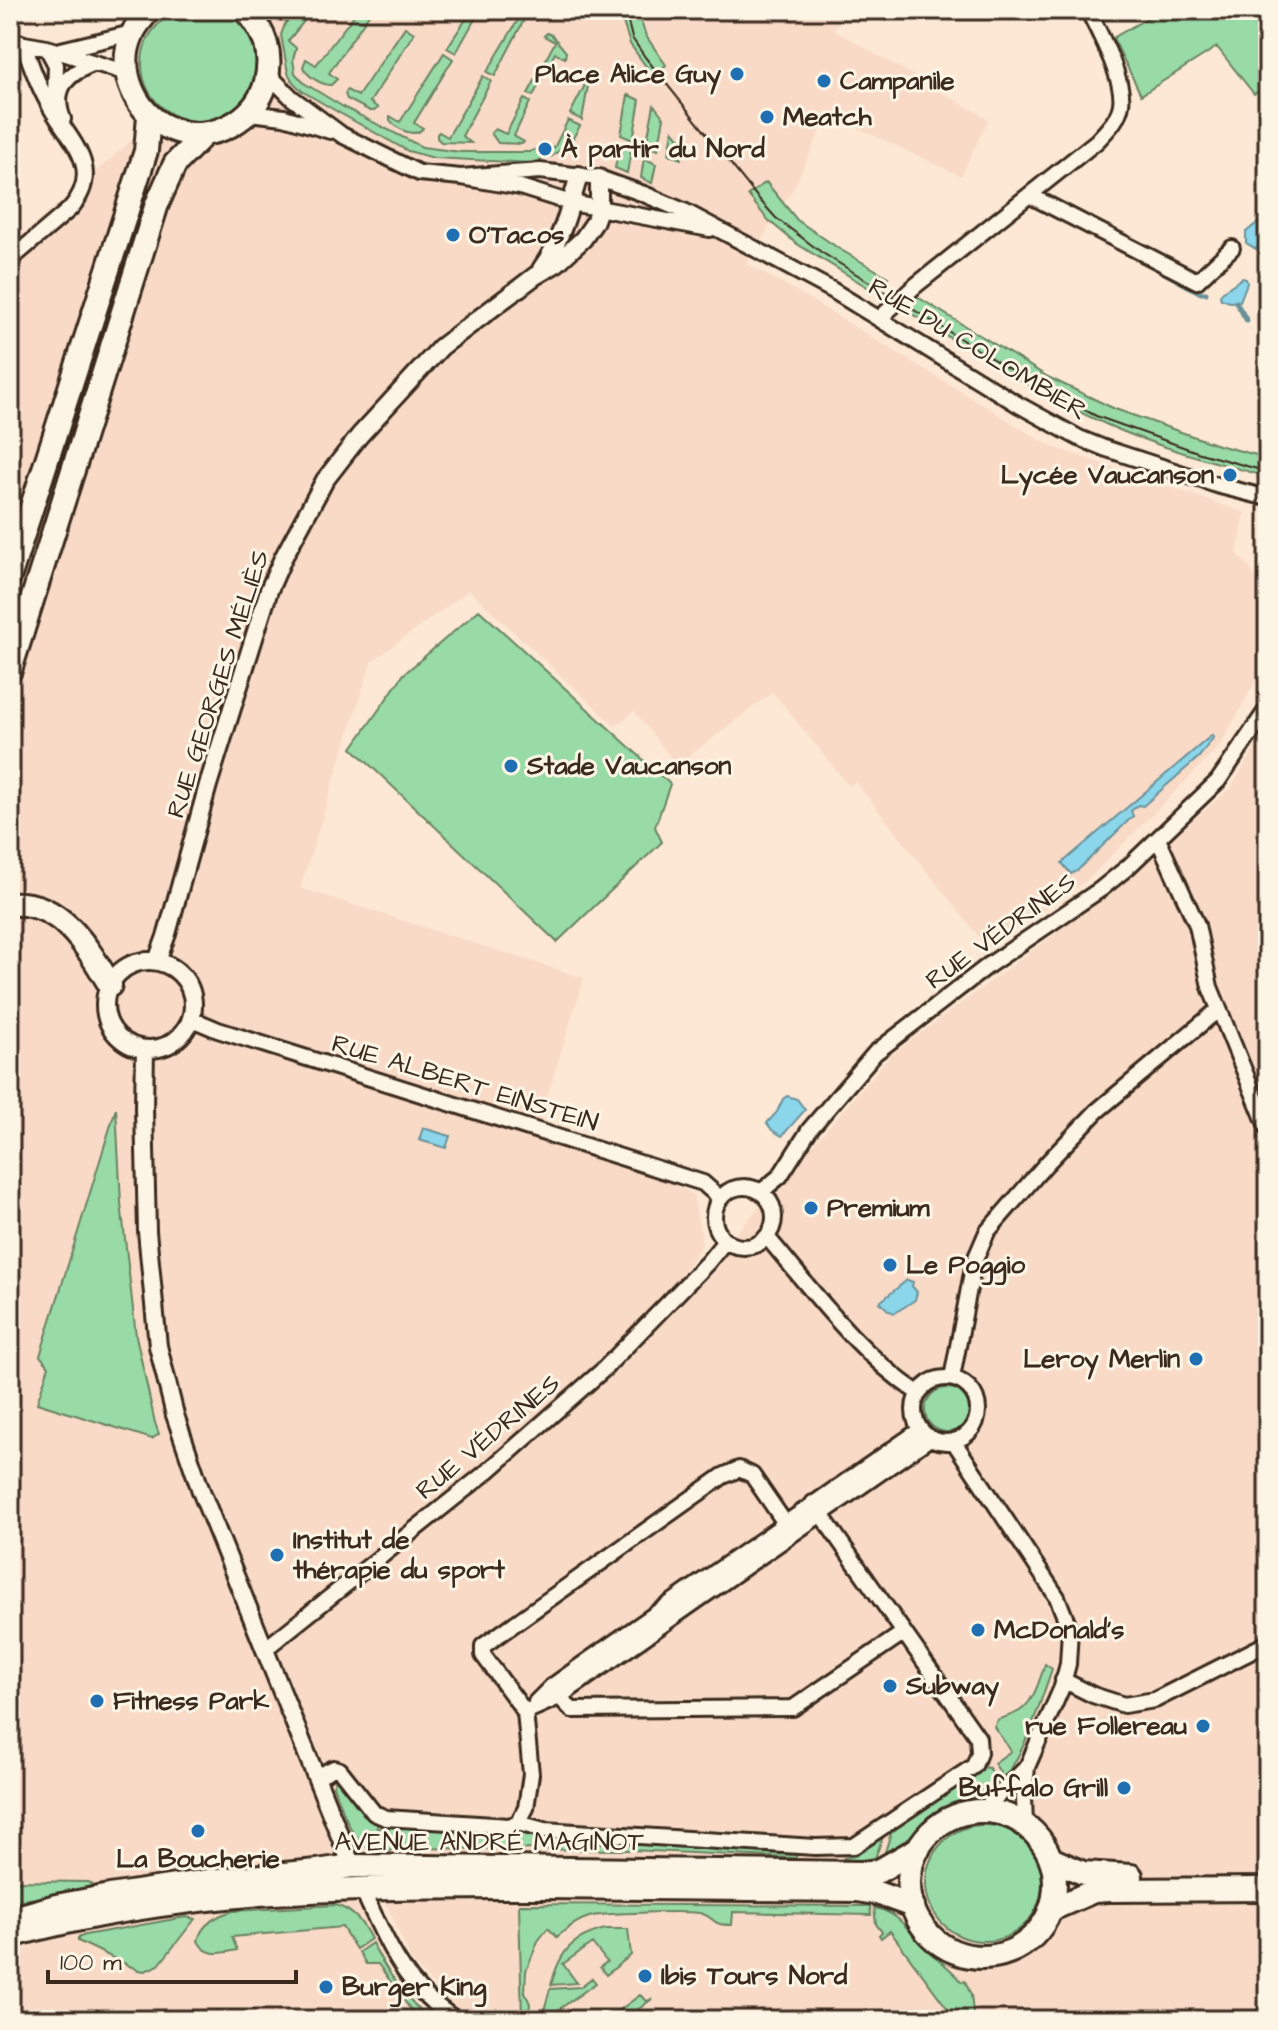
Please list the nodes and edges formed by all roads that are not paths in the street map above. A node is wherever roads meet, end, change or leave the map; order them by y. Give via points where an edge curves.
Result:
1 (149, 10) edge
2 (246, 10) edge
3 (1088, 10) edge
4 (132, 33) junction
5 (17, 41) edge
6 (52, 50) junction
7 (95, 63) junction
8 (127, 73) junction
9 (268, 74) junction
10 (59, 108) junction
11 (249, 113) junction
12 (149, 116) junction
13 (204, 134) junction
14 (70, 135) junction
15 (342, 135) junction
16 (579, 175) junction
17 (461, 177) junction
18 (599, 178) junction
19 (1029, 195) junction
20 (571, 203) junction
21 (599, 209) junction
22 (719, 230) junction
23 (1232, 248) dead end
24 (10, 260) edge
25 (535, 276) junction
26 (879, 319) junction
27 (1268, 498) edge
28 (10, 575) edge
29 (10, 670) edge
30 (1268, 708) edge
31 (1158, 839) junction
32 (10, 904) edge
33 (157, 961) junction
34 (110, 985) junction
35 (1219, 1009) junction
36 (192, 1019) junction
37 (145, 1049) junction
38 (1268, 1129) edge
39 (761, 1192) junction
40 (720, 1198) junction
41 (767, 1237) junction
42 (725, 1241) junction
43 (952, 1378) junction
44 (918, 1393) junction
45 (925, 1434) junction
46 (954, 1442) junction
47 (817, 1509) junction
48 (785, 1523) junction
49 (903, 1633) junction
50 (1268, 1643) edge
51 (265, 1649) junction
52 (1063, 1680) junction
53 (555, 1692) junction
54 (525, 1712) junction
55 (1027, 1767) junction
56 (316, 1777) junction
57 (981, 1812) junction
58 (518, 1823) junction
59 (1025, 1825) junction
60 (919, 1848) junction
61 (1051, 1859) junction
62 (352, 1866) junction
63 (1268, 1875) edge
64 (362, 1889) junction
65 (1268, 1889) edge
66 (913, 1906) junction
67 (1050, 1910) junction
68 (10, 1919) edge
69 (10, 1936) edge
70 (456, 2020) edge

1 - 4 main road
2 - 9 main road via 260,26
3 - 19 street via 1111,59 1121,103 1097,141
4 - 6 street
4 - 8 main road
5 - 6 street
5 - 14 street
6 - 7 street
6 - 10 street
7 - 8 street
7 - 10 street via 63,83
8 - 12 main road via 134,96
9 - 11 main road
9 - 15 street, RUE DU COLOMBIER
10 - 14 street
11 - 13 main road
11 - 15 street, RUE DU COLOMBIER via 284,117
12 - 13 main road via 175,130
12 - 28 main road via 146,151
13 - 29 main road via 175,164 157,204
14 - 24 street via 81,154 81,192 70,209
15 - 17 street, RUE DU COLOMBIER via 419,173
16 - 17 street, RUE DU COLOMBIER via 540,171
16 - 18 street, RUE DU COLOMBIER
16 - 20 street, RUE GEORGES MÉLIÈS
17 - 20 street, RUE DU COLOMBIER
18 - 21 street
18 - 22 street, RUE DU COLOMBIER
19 - 23 street via 1197,281
19 - 26 street
20 - 21 street, RUE DU COLOMBIER
20 - 25 street, RUE GEORGES MÉLIÈS via 552,254
21 - 22 street, RUE DU COLOMBIER
21 - 25 street, RUE GEORGES MÉLIÈS via 583,239
22 - 26 street, RUE DU COLOMBIER
25 - 33 street, RUE GEORGES MÉLIÈS via 431,357 360,435 301,522 255,633
26 - 27 street, RUE DU COLOMBIER via 1079,438
30 - 31 street, RUE VÉDRINES via 1218,781
31 - 35 street via 1197,925
31 - 39 street, RUE VÉDRINES via 1101,889 989,965 875,1053 810,1129 780,1176
32 - 34 main road via 34,906 64,922
33 - 34 street via 134,963
33 - 36 street via 175,968 188,982 194,1000
34 - 37 street via 105,999 113,1031
35 - 38 street
35 - 43 street via 1097,1111 987,1232 974,1262
36 - 37 street via 174,1042
36 - 40 street, RUE ALBERT EINSTEIN via 703,1183
37 - 51 street via 147,1231 158,1346 201,1491
39 - 40 street via 744,1186
39 - 41 street via 773,1208
40 - 42 street via 713,1216
41 - 42 street via 752,1247
41 - 44 street via 868,1353
42 - 51 street, RUE VÉDRINES via 603,1370 488,1471
43 - 44 street via 937,1378
43 - 46 street via 971,1389 978,1413 971,1431
44 - 45 street via 913,1412
45 - 46 street
45 - 47 street
46 - 52 street via 1057,1597 1070,1630
47 - 48 street
47 - 49 street
47 - 53 street
48 - 53 street
48 - 54 street via 752,1475 739,1469 483,1646 483,1655
49 - 53 street via 793,1708 572,1710
49 - 58 street via 978,1738 979,1753 974,1766 854,1846 544,1830
50 - 52 street via 1155,1700 1124,1705
51 - 56 street
52 - 55 street
53 - 54 street
54 - 58 street via 531,1774
55 - 57 street
55 - 59 street
56 - 58 street via 340,1770 374,1813 386,1818
56 - 62 street
57 - 59 main road via 1006,1815
57 - 60 main road via 951,1818
59 - 61 main road
60 - 62 main road, AVENUE ANDRÉ MAGINOT via 879,1871 863,1873
60 - 66 main road via 909,1882
61 - 63 main road via 1083,1873
61 - 67 main road via 1055,1893
62 - 64 street
62 - 68 main road, AVENUE ANDRÉ MAGINOT via 110,1896
64 - 66 main road, AVENUE ANDRÉ MAGINOT via 857,1890
64 - 69 main road, AVENUE ANDRÉ MAGINOT via 215,1898
64 - 70 street via 402,1968
65 - 67 main road via 1094,1891
66 - 67 main road via 930,1935 975,1957 1007,1953 1025,1943

